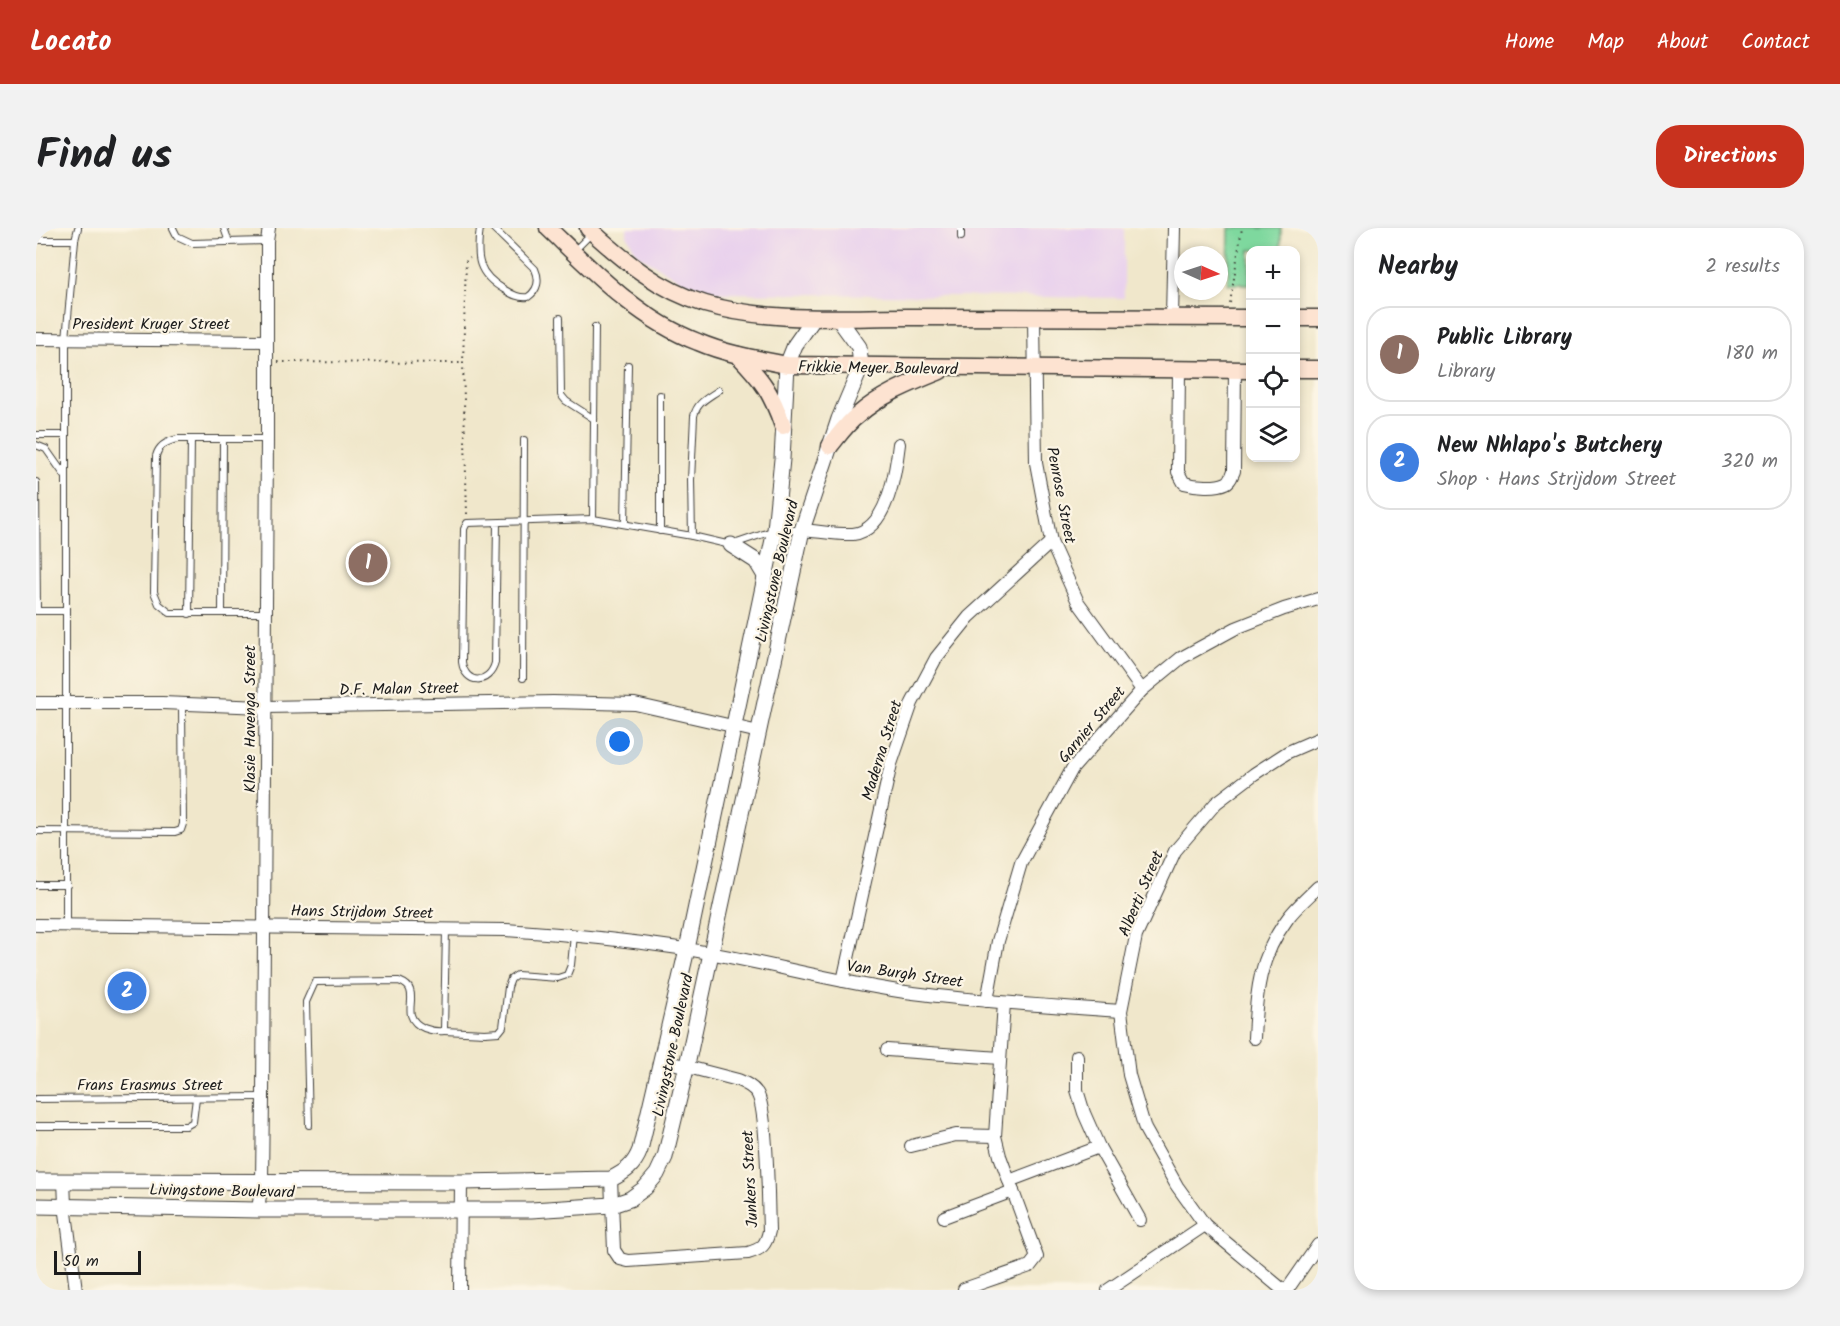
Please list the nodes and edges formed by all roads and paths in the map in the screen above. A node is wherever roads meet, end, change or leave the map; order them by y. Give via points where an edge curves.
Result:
1 (78, 228) edge
2 (173, 228) edge
3 (224, 228) edge
4 (269, 228) edge
5 (480, 228) edge
6 (493, 228) edge
7 (548, 228) edge
8 (961, 228) edge
9 (1174, 228) edge
10 (1242, 228) edge
11 (592, 229) edge
12 (961, 237) dead end
13 (36, 240) edge
14 (75, 240) junction
15 (267, 241) junction
16 (229, 242) junction
17 (478, 252) junction
18 (573, 252) junction
19 (1172, 317) junction
20 (560, 318) dead end
21 (814, 318) junction
22 (838, 318) junction
23 (1034, 318) junction
24 (1227, 318) junction
25 (1246, 318) edge
26 (1300, 318) edge
27 (1318, 318) edge
28 (595, 327) dead end
29 (36, 339) edge
30 (66, 339) junction
31 (266, 341) junction
32 (738, 355) junction
33 (266, 362) junction
34 (464, 363) junction
35 (628, 365) dead end
36 (787, 365) junction
37 (861, 367) junction
38 (946, 368) junction
39 (1035, 368) junction
40 (1179, 369) junction
41 (1300, 369) edge
42 (1318, 369) edge
43 (1243, 370) edge
44 (719, 390) dead end
45 (660, 395) dead end
46 (594, 419) junction
47 (783, 426) junction
48 (36, 435) edge
49 (66, 435) junction
50 (191, 439) junction
51 (223, 439) junction
52 (267, 439) junction
53 (524, 440) dead end
54 (899, 444) dead end
55 (36, 445) edge
56 (830, 446) junction
57 (66, 477) junction
58 (36, 482) edge
59 (593, 519) junction
60 (524, 522) junction
61 (467, 523) junction
62 (497, 523) junction
63 (626, 524) junction
64 (775, 530) junction
65 (802, 530) junction
66 (660, 531) junction
67 (692, 536) junction
68 (1051, 542) junction
69 (731, 545) junction
70 (765, 576) junction
71 (1318, 599) edge
72 (37, 611) edge
73 (66, 611) junction
74 (222, 613) junction
75 (266, 613) junction
76 (189, 614) junction
77 (523, 678) dead end
78 (1142, 690) junction
79 (36, 703) edge
80 (65, 703) junction
81 (182, 704) junction
82 (266, 707) junction
83 (733, 727) junction
84 (759, 732) junction
85 (1318, 739) edge
86 (36, 831) edge
87 (68, 832) junction
88 (36, 885) edge
89 (67, 885) junction
90 (1318, 887) edge
91 (36, 925) edge
92 (66, 926) junction
93 (264, 926) junction
94 (446, 928) junction
95 (574, 935) junction
96 (687, 949) junction
97 (711, 954) junction
98 (843, 981) junction
99 (987, 1001) junction
100 (1004, 1003) junction
101 (1121, 1011) junction
102 (444, 1031) junction
103 (1254, 1038) dead end
104 (887, 1050) dead end
105 (1077, 1056) dead end
106 (1000, 1058) junction
107 (661, 1060) junction
108 (687, 1065) junction
109 (263, 1097) junction
110 (196, 1098) junction
111 (36, 1099) edge
112 (309, 1125) dead end
113 (36, 1126) edge
114 (995, 1136) junction
115 (911, 1146) dead end
116 (1099, 1147) junction
117 (611, 1179) junction
118 (64, 1180) junction
119 (36, 1181) edge
120 (262, 1181) junction
121 (461, 1182) junction
122 (1011, 1186) junction
123 (612, 1205) junction
124 (36, 1206) edge
125 (65, 1206) junction
126 (460, 1209) junction
127 (258, 1210) junction
128 (944, 1217) dead end
129 (1140, 1220) dead end
130 (1205, 1225) junction
131 (1318, 1245) edge
132 (964, 1289) edge
133 (76, 1290) edge
134 (460, 1290) edge
135 (1108, 1290) edge
136 (1285, 1290) edge

1 - 14 lane
2 - 16 lane via 185,241
3 - 16 lane
4 - 15 street, Klasie Havenga Street
5 - 17 lane
6 - 17 lane via 536,269 535,291 522,297 500,288 484,274
7 - 18 main road, Frikkie Meyer Boulevard
8 - 12 lane
9 - 19 street
10 - 24 path
11 - 18 lane
11 - 21 main road via 639,272 672,292 744,313
13 - 14 lane
14 - 30 lane
15 - 16 lane
15 - 31 street, Klasie Havenga Street
17 - 34 path via 466,260
18 - 32 main road, Frikkie Meyer Boulevard via 613,290 658,323
19 - 23 main road
19 - 24 main road
20 - 46 lane via 561,395
21 - 22 main road
21 - 36 street, Livingstone Boulevard via 795,345
22 - 23 main road
22 - 37 street via 860,347
23 - 39 street, Penrose Street
24 - 25 main road
26 - 27 main road
28 - 46 lane
29 - 30 street, President Kruger Street
30 - 31 street, President Kruger Street
30 - 49 lane
31 - 33 street, Klasie Havenga Street
32 - 36 main road, Frikkie Meyer Boulevard
32 - 47 main road via 762,380
33 - 34 path
33 - 52 street, Klasie Havenga Street
34 - 61 path
35 - 63 lane
36 - 37 main road, Frikkie Meyer Boulevard
36 - 47 street, Livingstone Boulevard
37 - 38 main road, Frikkie Meyer Boulevard
37 - 56 street, Livingstone Boulevard
38 - 39 main road, Frikkie Meyer Boulevard
38 - 56 main road via 875,401
39 - 40 main road, Frikkie Meyer Boulevard
39 - 68 street, Penrose Street via 1036,463
40 - 43 main road, Frikkie Meyer Boulevard
40 - 43 street via 1178,472 1184,483 1192,485 1220,485 1231,478
41 - 42 main road
44 - 67 lane via 700,402 694,416
45 - 66 lane
46 - 59 lane
47 - 64 street, Livingstone Boulevard
48 - 49 lane
49 - 57 lane
50 - 51 lane
50 - 76 lane
50 - 76 lane via 170,440 156,456 154,592 164,610
51 - 52 lane
51 - 74 lane
52 - 75 street, Klasie Havenga Street
53 - 60 lane
54 - 65 street via 887,505 872,523 853,534
55 - 57 lane via 46,449
56 - 65 street, Livingstone Boulevard
57 - 73 lane
58 - 72 lane
59 - 60 lane
59 - 63 lane
60 - 62 lane
60 - 77 lane
61 - 62 lane
61 - 62 lane via 462,662 467,675 479,679 490,675 495,663
63 - 66 lane
64 - 65 lane
64 - 69 lane
64 - 70 street, Livingstone Boulevard
65 - 84 street, Livingstone Boulevard
66 - 67 lane
67 - 69 lane
68 - 78 street, Penrose Street via 1078,602
68 - 98 street, Maderna Street via 969,617 936,658 912,703 891,764
69 - 70 street via 756,561
70 - 83 street, Livingstone Boulevard
71 - 78 street, Garnier Street via 1236,628 1181,658
72 - 73 lane
73 - 80 lane
74 - 75 lane
74 - 76 lane
75 - 82 street, Klasie Havenga Street
78 - 99 street, Garnier Street via 1072,769 1022,863 998,940
79 - 80 street, D.F. Malan Street
80 - 81 street, D.F. Malan Street
80 - 87 lane
81 - 82 street, D.F. Malan Street
81 - 87 lane via 181,830
82 - 83 street, D.F. Malan Street via 635,704
82 - 93 street, Klasie Havenga Street
83 - 84 street, D.F. Malan Street
83 - 96 street, Livingstone Boulevard
84 - 97 street, Livingstone Boulevard
85 - 101 street, Alberti Street via 1280,757 1216,803 1175,851 1136,936
86 - 87 lane
87 - 89 lane
88 - 89 lane
89 - 92 lane
90 - 103 street via 1288,917 1266,954 1256,992
91 - 92 street, Hans Strijdom Street
92 - 93 street, Hans Strijdom Street
93 - 94 street, Hans Strijdom Street
93 - 109 street, Klasie Havenga Street
94 - 95 street, Hans Strijdom Street
94 - 102 lane
95 - 96 street, Hans Strijdom Street
95 - 102 lane via 567,975 518,975 512,979 499,1032
96 - 97 street, Van Burgh Street
96 - 107 street, Livingstone Boulevard
97 - 98 street, Van Burgh Street
97 - 108 street, Livingstone Boulevard
98 - 99 street, Van Burgh Street
99 - 100 street, Van Burgh Street
100 - 101 street, Van Burgh Street
100 - 106 street
101 - 130 street, Alberti Street via 1130,1075 1145,1129 1177,1186
102 - 112 lane via 416,1023 411,1015 410,990 399,981 315,982 306,1002
104 - 106 street
105 - 116 street via 1077,1090
106 - 114 street
107 - 108 street, Junkers Street
107 - 117 street, Livingstone Boulevard via 636,1160
108 - 123 street, Livingstone Boulevard via 665,1157 657,1174 630,1199
108 - 123 street, Junkers Street via 749,1085 756,1091 766,1155 767,1241 759,1250 748,1253 628,1261 620,1259 614,1250
109 - 110 lane, Frans Erasmus Street
109 - 120 street, Klasie Havenga Street
110 - 111 lane, Frans Erasmus Street
110 - 113 lane via 193,1122 186,1126
114 - 115 street via 956,1135
114 - 122 street
116 - 122 street
116 - 129 street
117 - 121 street, Livingstone Boulevard
117 - 123 street, Junkers Street
118 - 119 street, Livingstone Boulevard
118 - 120 street, Livingstone Boulevard
118 - 125 street
120 - 121 street, Livingstone Boulevard
120 - 127 street, Klasie Havenga Street
121 - 126 street
122 - 128 street
122 - 132 street via 1036,1260 1030,1266
123 - 126 street, Livingstone Boulevard
124 - 125 street, Livingstone Boulevard
125 - 127 street, Livingstone Boulevard
125 - 133 street
126 - 127 street, Livingstone Boulevard
126 - 134 street
130 - 135 street
130 - 136 street, Alberti Street
131 - 136 street

